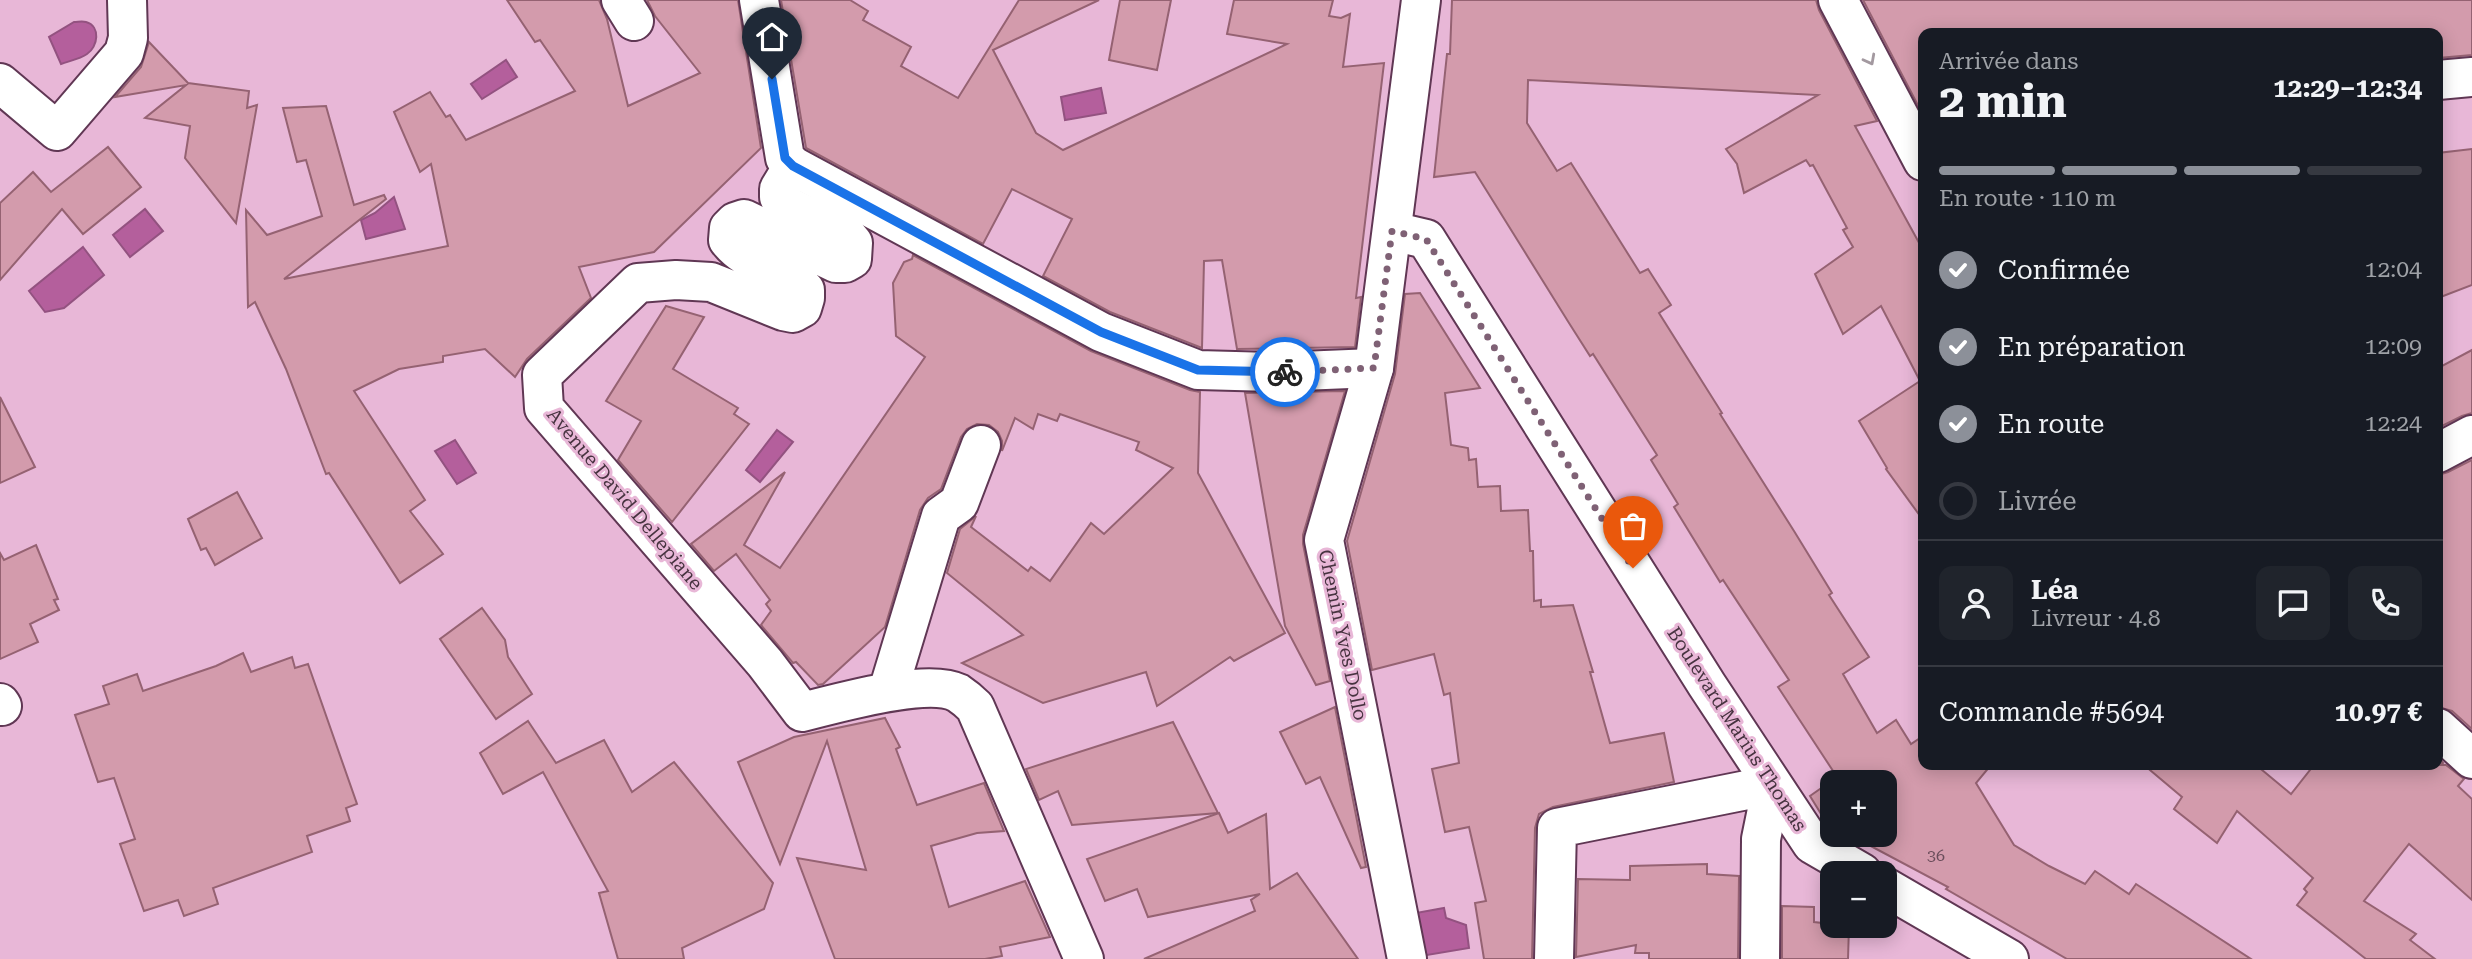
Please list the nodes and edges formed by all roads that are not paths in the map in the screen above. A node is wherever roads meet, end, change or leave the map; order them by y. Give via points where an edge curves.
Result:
1 (127, 0) edge
2 (759, 0) edge
3 (1421, 0) edge
4 (1838, 0) edge
5 (2472, 77) edge
6 (2443, 80) edge
7 (0, 83) edge
8 (1918, 152) edge
9 (793, 166) junction
10 (1392, 231) junction
11 (1374, 368) junction
12 (2472, 435) edge
13 (981, 446) dead end
14 (2443, 450) edge
15 (888, 691) junction
16 (2443, 733) edge
17 (2472, 759) edge
18 (1772, 785) junction
19 (1841, 861) edge
20 (1897, 894) edge
21 (1084, 959) edge
22 (1407, 959) edge
23 (1554, 959) edge
24 (1760, 959) edge
25 (2009, 959) edge

1 - 7 street via 124,53 57,131
2 - 9 street via 785,158
3 - 10 street, Chemin Yves Dollo
4 -> 8 street
5 - 6 street
9 - 11 street via 1101,332 1198,370
9 - 15 street, Avenue David Dellepiane via 779,197 848,237 853,243 852,259 836,263 744,219 729,228 728,240 736,250 805,290 802,308 793,313 783,311 711,282 638,283 542,375 544,408 802,712
10 - 11 street, Chemin Yves Dollo
10 - 18 street, Boulevard Marius Thomas via 1426,239
11 - 22 street, Chemin Yves Dollo via 1324,540
12 - 14 street
13 - 15 street via 959,503 942,516
15 - 21 street, Avenue David Dellepiane via 956,692 975,707
16 - 17 street
18 - 19 street, Boulevard Marius Thomas via 1812,844
18 - 23 street via 1557,828
18 - 24 street via 1761,839
20 - 25 street

